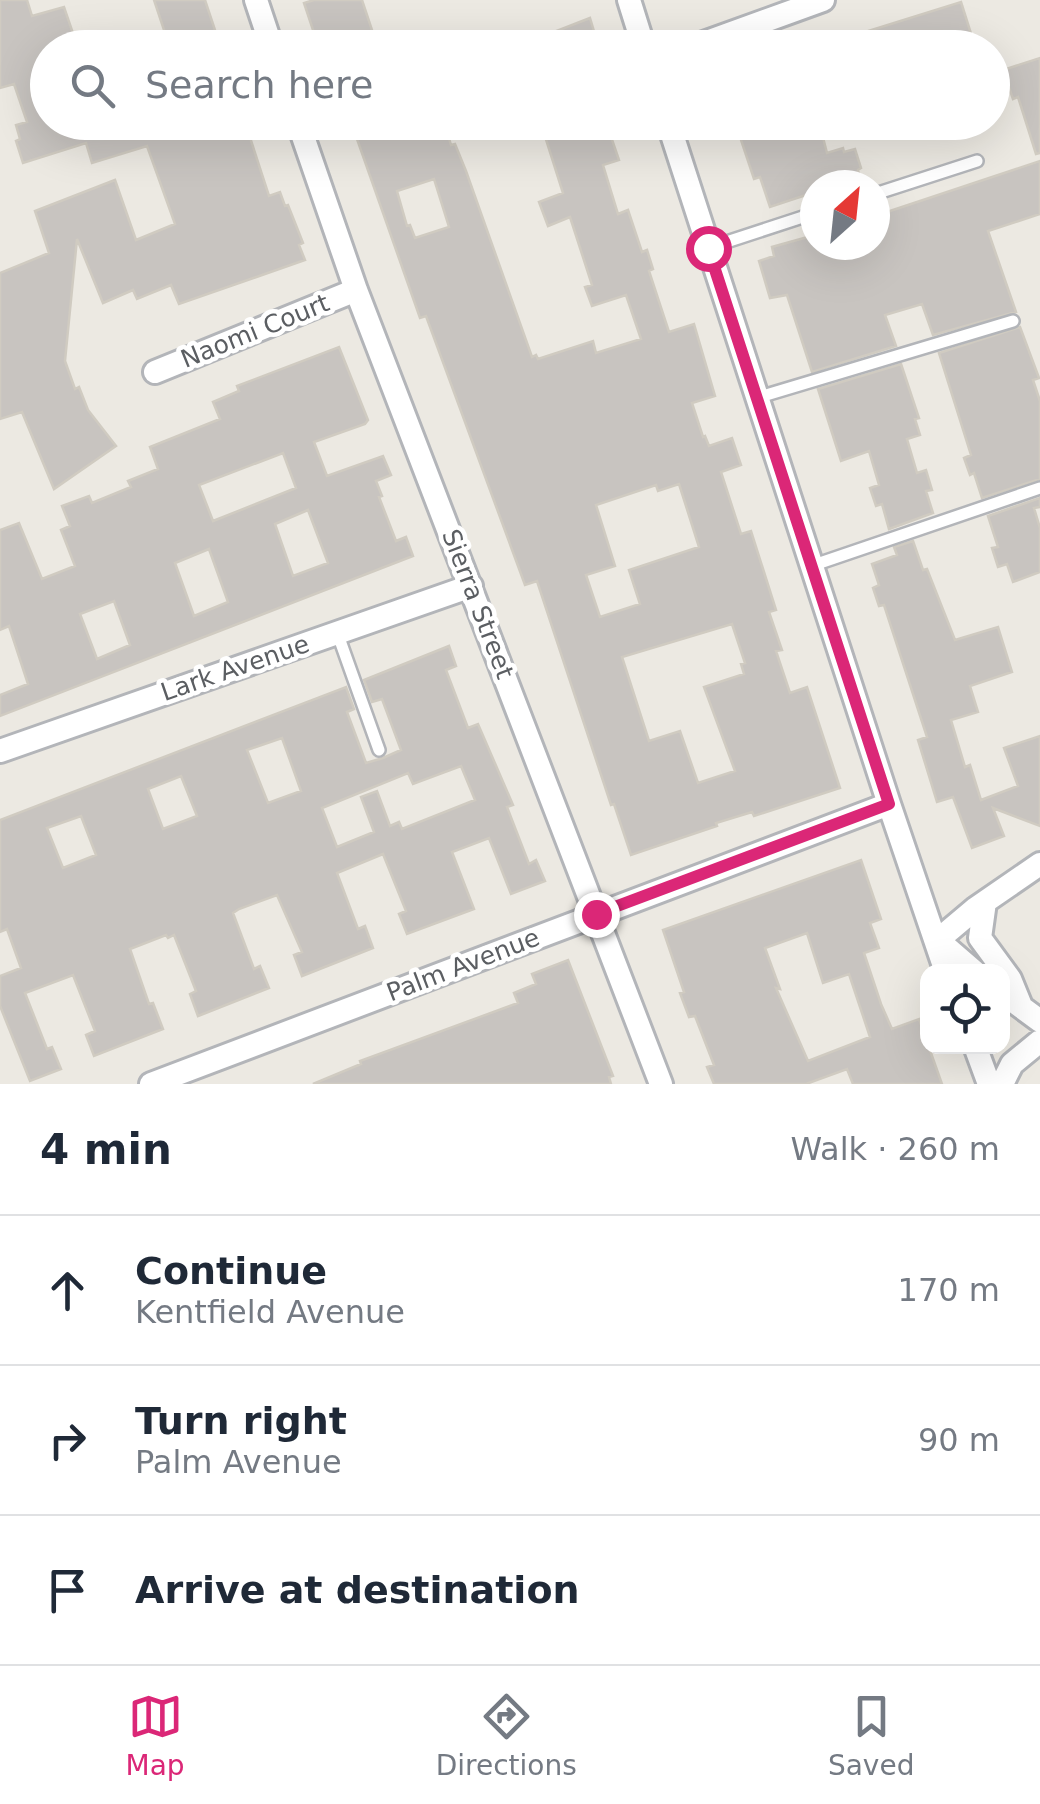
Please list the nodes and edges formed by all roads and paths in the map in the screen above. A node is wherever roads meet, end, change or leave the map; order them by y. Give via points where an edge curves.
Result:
1 (256, 0) edge
2 (629, 0) edge
3 (823, 0) edge
4 (266, 30) edge
5 (638, 30) edge
6 (740, 30) edge
7 (304, 140) edge
8 (674, 140) edge
9 (977, 162) dead end
10 (890, 189) edge
11 (800, 219) edge
12 (708, 248) junction
13 (356, 290) junction
14 (1014, 321) dead end
15 (155, 372) dead end
16 (756, 398) junction
17 (1040, 488) edge
18 (811, 566) junction
19 (471, 586) junction
20 (337, 632) junction
21 (380, 750) dead end
22 (0, 751) edge
23 (889, 804) junction
24 (1040, 864) edge
25 (985, 902) junction
26 (596, 914) junction
27 (938, 940) junction
28 (944, 964) edge
29 (966, 964) edge
30 (1012, 1000) edge
31 (1040, 1021) edge
32 (1040, 1041) edge
33 (977, 1054) edge
34 (151, 1084) edge
35 (661, 1084) edge
36 (989, 1084) edge
37 (1002, 1084) edge

1 - 4 street
2 - 5 street
3 - 6 street
7 - 13 street, Sierra Street
8 - 12 street
9 - 10 lane
11 - 12 lane
12 - 16 street
13 - 15 street, Naomi Court
13 - 19 street, Sierra Street
14 - 16 lane
16 - 18 street
17 - 18 lane
18 - 23 street
19 - 20 street, Lark Avenue
19 - 26 street, Sierra Street
20 - 21 lane
20 - 22 street, Lark Avenue
23 - 26 street, Palm Avenue
23 - 27 street
24 - 25 street
25 - 27 street
25 - 30 street via 980,938 1010,980
26 - 34 street, Palm Avenue
26 - 35 street, Sierra Street
27 - 28 street
27 - 29 street
30 - 31 street
32 - 37 street via 1012,1064
33 - 36 street

